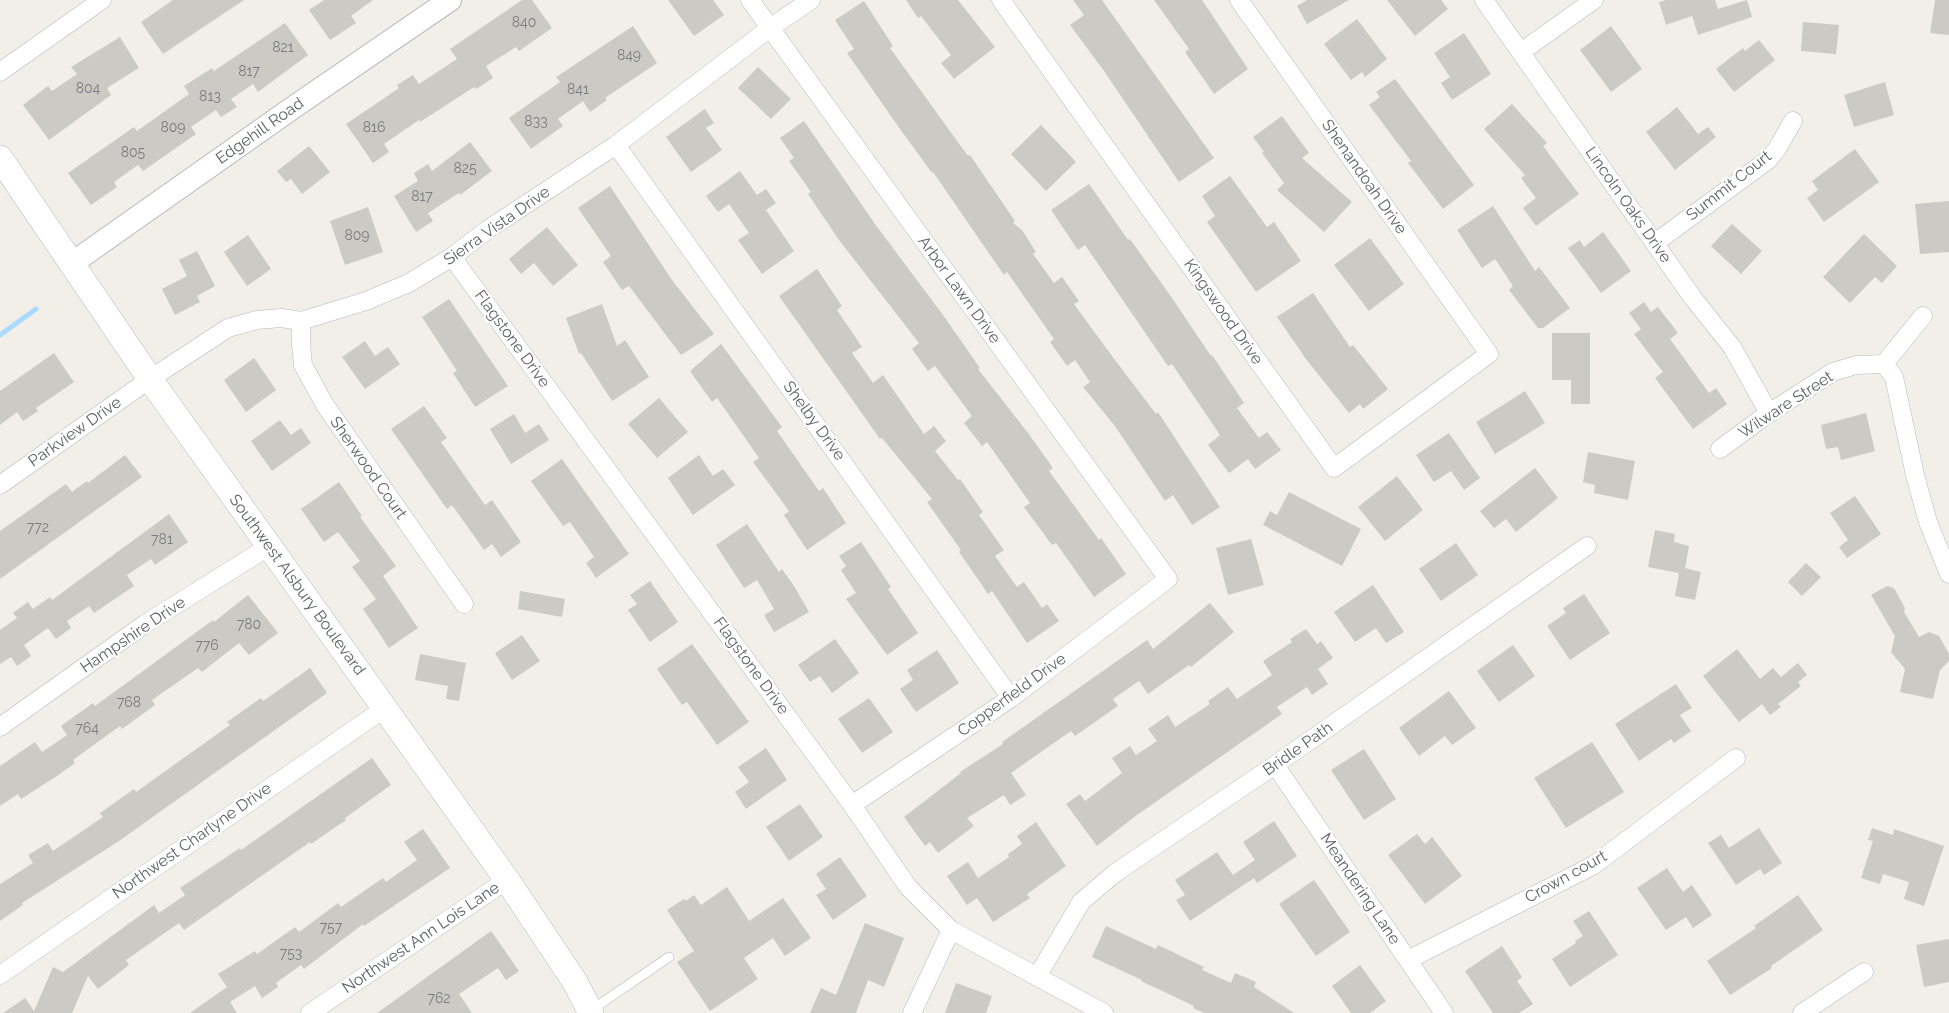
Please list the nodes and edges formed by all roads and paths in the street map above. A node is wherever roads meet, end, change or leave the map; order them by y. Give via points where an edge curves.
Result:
1 (102, 0) edge
2 (450, 0) edge
3 (750, 0) edge
4 (810, 0) edge
5 (1001, 0) edge
6 (1239, 0) edge
7 (1484, 0) edge
8 (1594, 0) edge
9 (770, 28) junction
10 (1521, 52) junction
11 (0, 72) edge
12 (1793, 121) dead end
13 (616, 145) junction
14 (0, 158) edge
15 (1655, 243) junction
16 (452, 257) junction
17 (71, 264) junction
18 (1923, 316) dead end
19 (301, 321) junction
20 (1489, 354) joint
21 (1884, 364) junction
22 (150, 379) junction
23 (1769, 413) junction
24 (1720, 449) dead end
25 (0, 485) edge
26 (1587, 546) dead end
27 (268, 547) junction
28 (1949, 574) edge
29 (1168, 580) joint
30 (464, 604) dead end
31 (1011, 698) junction
32 (385, 708) junction
33 (0, 727) edge
34 (1736, 758) dead end
35 (1275, 765) junction
36 (852, 805) junction
37 (507, 880) junction
38 (951, 930) junction
39 (669, 957) dead end
40 (1408, 960) junction
41 (1864, 972) dead end
42 (0, 975) edge
43 (1037, 977) junction
44 (591, 1012) edge
45 (310, 1013) edge
46 (912, 1013) edge
47 (1104, 1013) edge
48 (1444, 1013) edge
49 (1802, 1013) edge

1 - 11 street
2 - 17 street, Edgehill Road
3 - 9 street, Arbor Lawn Drive
4 - 9 street, Sierra Vista Drive
5 - 20 street, Kingswood Drive via 1334,468
6 - 20 street, Shenandoah Drive
7 - 10 street, Lincoln Oaks Drive
8 - 10 street
9 - 13 street, Sierra Vista Drive
9 - 29 street, Arbor Lawn Drive
10 - 15 street, Lincoln Oaks Drive
12 - 15 street, Summit Court via 1768,160
13 - 16 street, Sierra Vista Drive via 487,230
13 - 31 street, Shelby Drive
14 - 17 main road, Southwest Alsbury Boulevard
15 - 23 street, Lincoln Oaks Drive via 1732,347
16 - 19 street, Sierra Vista Drive via 410,284
16 - 36 street, Flagstone Drive
17 - 22 main road, Southwest Alsbury Boulevard
18 - 21 street
19 - 22 street, Sierra Vista Drive via 282,318 257,320 228,328
19 - 30 street, Sherwood Court via 303,366 325,405
21 - 23 street, Wilware Street via 1856,365 1833,372
21 - 28 street via 1894,377 1917,484
22 - 25 street, Parkview Drive
22 - 27 main road, Southwest Alsbury Boulevard
23 - 24 street, Wilware Street
26 - 35 street, Bridle Path
27 - 32 main road, Southwest Alsbury Boulevard
27 - 33 street, Hampshire Drive via 145,624
29 - 31 street, Copperfield Drive
31 - 36 street, Copperfield Drive
32 - 37 main road, Southwest Alsbury Boulevard
32 - 42 street, Northwest Charlyne Drive
34 - 40 street, Crown court via 1594,865
35 - 40 street, Meandering Lane
35 - 43 street, Bridle Path via 1115,873 1082,902
36 - 38 street, Flagstone Drive via 908,887
37 - 44 main road, Southwest Alsbury Boulevard via 575,982
37 - 45 street, Northwest Ann Lois Lane
38 - 43 street, Flagstone Drive
38 - 46 street
39 - 44 lane
40 - 48 street, Meandering Lane
41 - 49 street
43 - 47 street, Flagstone Drive

